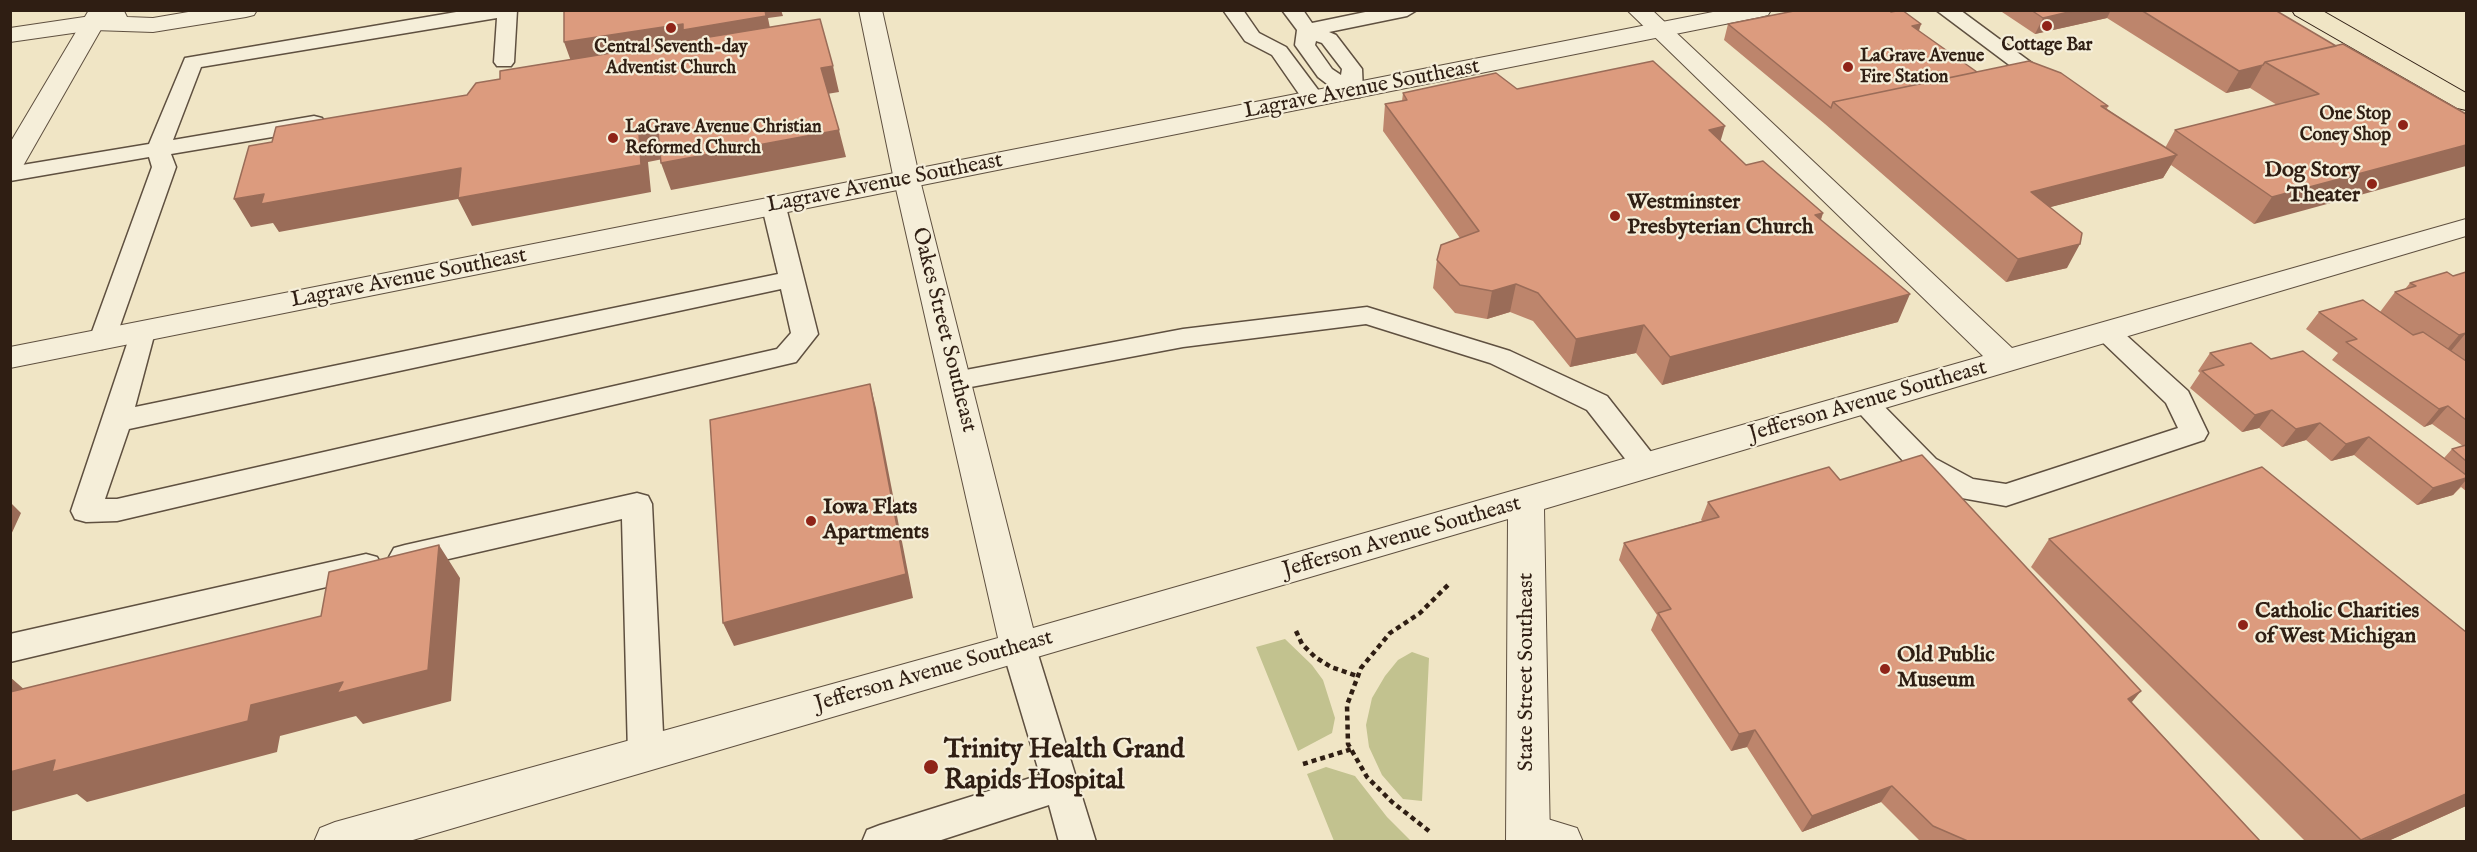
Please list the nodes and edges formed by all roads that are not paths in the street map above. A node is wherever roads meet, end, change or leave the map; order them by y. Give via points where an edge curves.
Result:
1 (132, 10) edge
2 (246, 10) edge
3 (870, 10) edge
4 (1233, 10) edge
5 (1292, 10) edge
6 (1407, 10) edge
7 (1638, 10) edge
8 (1760, 10) edge
9 (1946, 10) edge
10 (2303, 10) edge
11 (507, 11) edge
12 (98, 17) edge
13 (1307, 30) junction
14 (1659, 31) junction
15 (10, 35) edge
16 (504, 62) dead end
17 (1352, 92) junction
18 (2068, 98) edge
19 (1314, 99) junction
20 (2466, 103) edge
21 (330, 121) edge
22 (159, 150) junction
23 (10, 166) edge
24 (10, 174) edge
25 (907, 180) junction
26 (774, 207) junction
27 (2466, 227) edge
28 (790, 279) junction
29 (142, 332) junction
30 (2107, 332) junction
31 (102, 340) junction
32 (10, 358) edge
33 (2007, 361) junction
34 (955, 381) junction
35 (1864, 403) junction
36 (117, 421) junction
37 (1647, 466) junction
38 (1526, 502) junction
39 (10, 648) edge
40 (1020, 648) junction
41 (646, 753) junction
42 (1061, 785) junction
43 (1540, 839) edge
44 (345, 840) edge
45 (879, 842) edge
46 (1078, 842) edge

1 - 12 street
2 - 12 street via 153,25
3 - 25 street, Oakes Street Southeast
4 - 19 lane via 1252,37 1279,51
5 - 13 lane
6 - 13 lane
7 - 14 street
8 - 14 street, Lagrave Avenue Southeast
9 - 18 lane
10 - 20 main road
11 - 16 lane
11 - 22 lane via 192,62
12 - 15 street
12 - 23 street
13 - 17 lane via 1329,39 1352,69
14 - 17 street, Lagrave Avenue Southeast
14 - 33 street
17 - 19 street, Lagrave Avenue Southeast
19 - 25 street, Lagrave Avenue Southeast
21 - 22 lane
22 - 24 lane
22 - 31 lane via 164,167
25 - 26 street, Lagrave Avenue Southeast
25 - 34 street, Oakes Street Southeast
26 - 28 lane
26 - 29 street, Lagrave Avenue Southeast
27 - 30 street, Jefferson Avenue Southeast
28 - 36 lane
28 - 36 lane via 805,334 786,356 117,510 86,511
29 - 31 street, Lagrave Avenue Southeast
29 - 36 lane
30 - 33 street, Jefferson Avenue Southeast
30 - 35 lane via 2178,398 2194,433 2006,495 1967,489 1926,467
31 - 32 street, Lagrave Avenue Southeast
33 - 35 street, Jefferson Avenue Southeast
34 - 37 lane via 1183,338 1367,315 1500,357 1597,403
34 - 40 street, Oakes Street Southeast
35 - 37 street, Jefferson Avenue Southeast
37 - 38 street, Jefferson Avenue Southeast
38 - 40 street, Jefferson Avenue Southeast
38 - 43 street, State Street Southeast
39 - 41 lane via 637,504
40 - 41 street, Jefferson Avenue Southeast
40 - 42 lane
41 - 44 street, Jefferson Avenue Southeast
42 - 45 lane
42 - 46 lane

